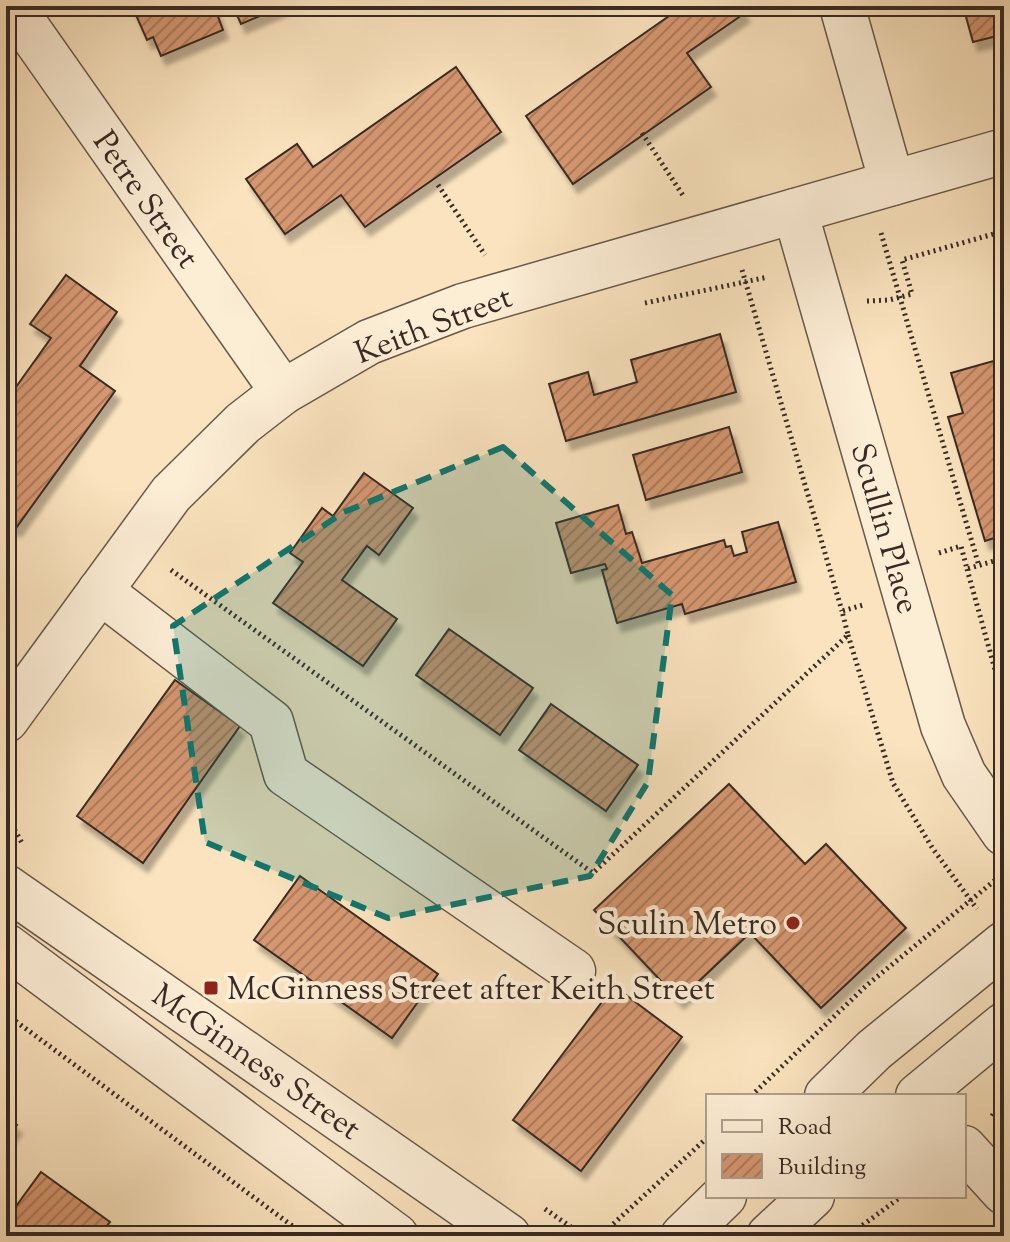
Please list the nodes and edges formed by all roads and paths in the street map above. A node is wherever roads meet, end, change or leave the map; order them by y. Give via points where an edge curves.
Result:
1 (12, 6) edge
2 (842, 6) edge
3 (642, 133) dead end
4 (1004, 151) edge
5 (892, 183) junction
6 (438, 185) dead end
7 (795, 211) junction
8 (881, 231) dead end
9 (1004, 231) edge
10 (716, 234) junction
11 (507, 294) junction
12 (856, 294) dead end
13 (900, 297) junction
14 (283, 392) junction
15 (134, 544) junction
16 (1004, 558) edge
17 (979, 566) junction
18 (967, 569) junction
19 (100, 591) junction
20 (905, 593) junction
21 (842, 611) junction
22 (848, 635) junction
23 (1004, 701) edge
24 (6, 720) edge
25 (6, 814) edge
26 (1004, 833) edge
27 (18, 871) edge
28 (1004, 873) edge
29 (969, 899) junction
30 (1004, 944) edge
31 (6, 946) edge
32 (573, 971) dead end
33 (6, 1014) edge
34 (1004, 1025) edge
35 (874, 1050) junction
36 (753, 1094) edge
37 (829, 1094) edge
38 (915, 1094) edge
39 (919, 1094) edge
40 (706, 1139) edge
41 (966, 1150) edge
42 (1004, 1192) edge
43 (722, 1198) edge
44 (810, 1198) edge
45 (899, 1198) edge
46 (306, 1236) edge
47 (396, 1236) edge
48 (508, 1236) edge
49 (600, 1236) edge
50 (683, 1236) edge
51 (769, 1236) edge
52 (848, 1236) edge

1 - 14 street, Petre Street
2 - 5 street
3 - 10 path via 694,213
4 - 5 street, Keith Street
5 - 7 street, Keith Street
6 - 11 path
7 - 10 street, Keith Street
7 - 20 street, Scullin Place
8 - 13 path
9 - 13 path via 902,260 912,294
10 - 11 street, Keith Street
10 - 21 path
11 - 14 street, Keith Street via 369,342
12 - 13 path via 868,301
13 - 17 path
14 - 15 street, Keith Street via 243,423 171,494
15 - 19 street, Keith Street
15 - 22 path via 593,873
16 - 17 path
17 - 18 path
18 - 20 path via 961,546 932,556 939,583
18 - 23 path
19 - 24 street, Keith Street
19 - 32 street via 271,722 286,774
20 - 21 path
20 - 26 street, Scullin Place via 943,726 964,775
21 - 22 path
22 - 29 path via 893,783
25 - 27 path
27 - 48 street, McGinness Street
28 - 29 path
29 - 36 path via 867,985
30 - 35 street
31 - 47 street, McGinness Street
33 - 46 path
34 - 39 street
35 - 37 street
35 - 38 street
40 - 49 path
41 - 42 street
43 - 50 street
44 - 51 street
45 - 52 path

